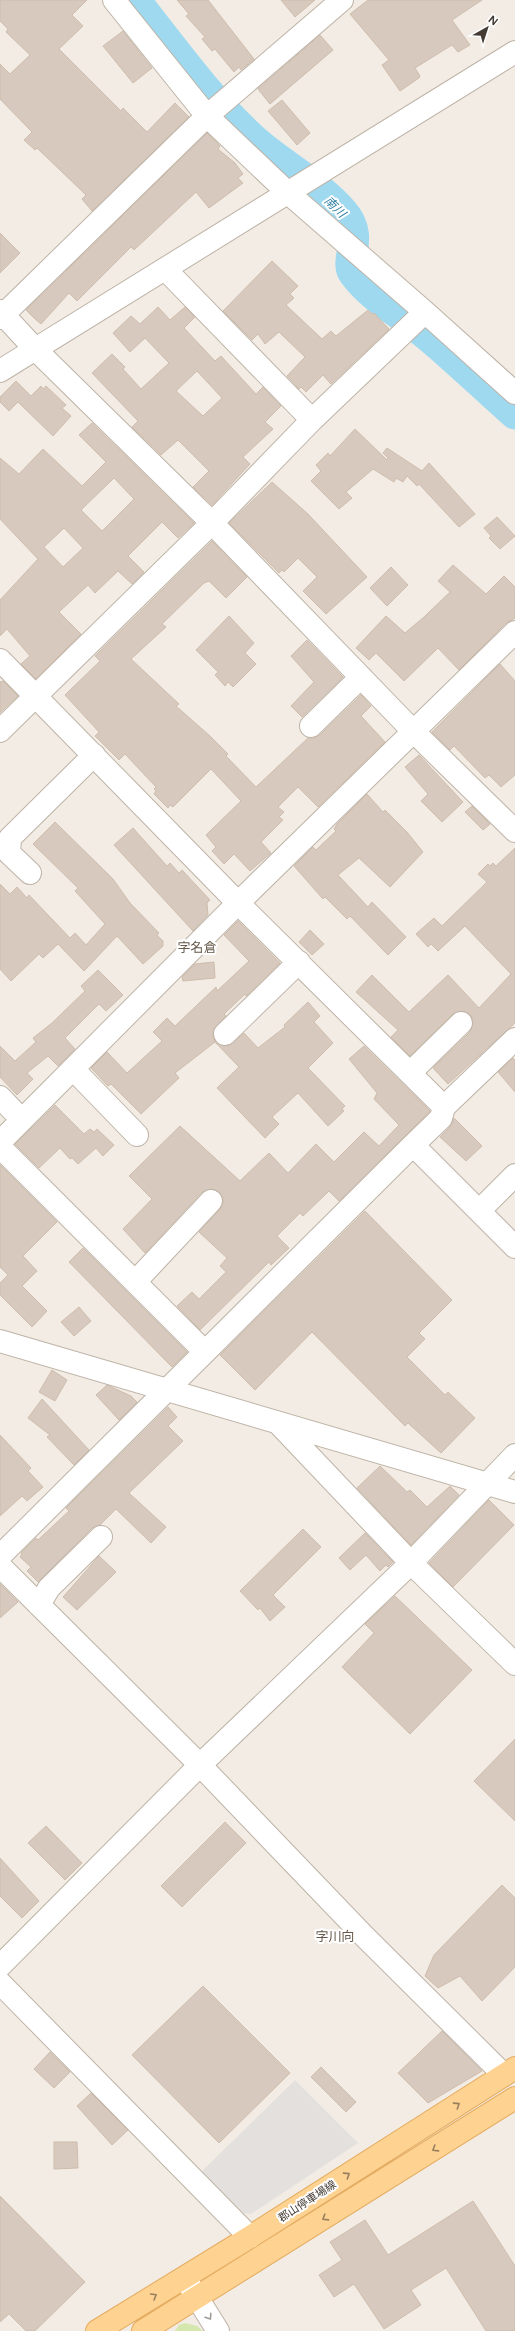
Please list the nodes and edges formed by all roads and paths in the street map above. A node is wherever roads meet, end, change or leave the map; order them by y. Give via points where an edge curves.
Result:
1 (114, 0) edge
2 (342, 0) edge
3 (515, 52) edge
4 (206, 116) junction
5 (287, 192) junction
6 (165, 269) junction
7 (425, 312) junction
8 (1, 314) edge
9 (35, 349) junction
10 (0, 371) edge
11 (515, 393) edge
12 (312, 420) junction
13 (212, 523) junction
14 (515, 632) edge
15 (0, 660) edge
16 (361, 677) junction
17 (36, 696) junction
18 (311, 726) dead end
19 (0, 731) edge
20 (414, 732) junction
21 (94, 755) junction
22 (515, 831) edge
23 (30, 873) dead end
24 (238, 903) junction
25 (298, 962) junction
26 (461, 1023) dead end
27 (225, 1034) dead end
28 (515, 1039) edge
29 (73, 1069) junction
30 (410, 1073) junction
31 (0, 1098) edge
32 (444, 1107) junction
33 (22, 1120) junction
34 (137, 1135) dead end
35 (0, 1142) edge
36 (413, 1146) junction
37 (0, 1147) edge
38 (515, 1175) edge
39 (211, 1201) dead end
40 (479, 1211) junction
41 (515, 1247) edge
42 (135, 1282) junction
43 (0, 1341) edge
44 (204, 1351) junction
45 (167, 1390) junction
46 (278, 1422) junction
47 (515, 1455) edge
48 (486, 1484) junction
49 (515, 1492) edge
50 (101, 1537) dead end
51 (0, 1556) edge
52 (412, 1563) junction
53 (0, 1566) edge
54 (38, 1605) junction
55 (515, 1664) edge
56 (200, 1766) junction
57 (0, 1966) edge
58 (0, 1983) edge
59 (510, 2072) edge
60 (515, 2098) edge
61 (250, 2237) junction
62 (185, 2278) junction
63 (197, 2299) junction
64 (132, 2309) junction
65 (146, 2330) edge
66 (96, 2331) edge
67 (218, 2331) edge

1 - 4 street
2 - 4 street
3 - 5 street
4 - 5 street
4 - 8 street
5 - 6 street
5 - 7 street
6 - 9 street
6 - 12 street
7 - 11 street
7 - 12 street
8 - 9 street
9 - 10 street
9 - 13 street
12 - 13 street
13 - 16 street
13 - 17 street
14 - 20 street
15 - 17 street
16 - 18 street
16 - 20 street
17 - 19 street
17 - 21 street
20 - 22 street
20 - 24 street
21 - 23 street via 10,838 9,853
21 - 24 street
24 - 25 street
24 - 29 street
25 - 27 street
25 - 30 street
26 - 30 street
28 - 32 street
29 - 33 street
29 - 34 street
30 - 32 street
31 - 33 street
32 - 36 street via 441,1118
33 - 35 street
36 - 40 street
36 - 44 street
37 - 42 street
38 - 40 street
39 - 42 street
40 - 41 street
42 - 44 street
43 - 45 street
44 - 45 street
45 - 46 street
45 - 51 street
46 - 48 street
46 - 52 street
47 - 48 street
48 - 49 street
48 - 52 street
50 - 54 street via 49,1588
52 - 55 street
52 - 56 street
53 - 54 street
54 - 56 street
56 - 57 street
56 - 59 street via 360,1932
58 - 61 street
61 -> 59 main road, 郡山停車場線
60 -> 63 main road
61 - 62 main road, 郡山停車場線
62 - 63 street
64 -> 62 main road, 郡山停車場線
63 - 65 main road
63 -> 67 street
64 - 65 street
64 - 66 main road, 郡山停車場線

